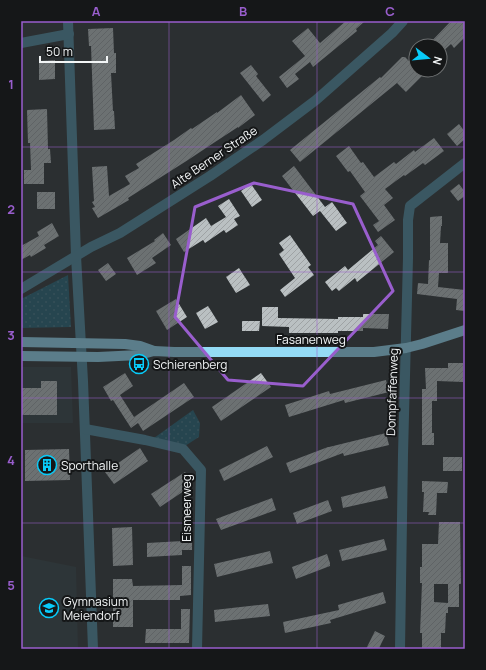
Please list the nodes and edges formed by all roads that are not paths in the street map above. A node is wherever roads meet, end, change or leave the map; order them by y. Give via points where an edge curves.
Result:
1 (68, 21) edge
2 (403, 21) edge
3 (69, 34) junction
4 (21, 43) edge
5 (465, 163) edge
6 (76, 256) junction
7 (21, 289) edge
8 (465, 330) edge
9 (21, 342) edge
10 (81, 343) junction
11 (406, 348) junction
12 (154, 351) junction
13 (21, 356) edge
14 (82, 357) junction
15 (85, 429) junction
16 (95, 648) edge
17 (197, 649) edge
18 (400, 649) edge

1 - 3 street
2 - 6 street, Alte Berner Straße via 316,100 263,140 120,233
3 - 4 street
3 - 6 street
5 - 11 street, Dompfaffenweg via 410,206
6 - 7 street, Alte Berner Straße
6 - 10 street
8 - 11 main road, Fasanenweg
9 - 10 main road, Fasanenweg
10 - 12 main road, Fasanenweg via 125,344
10 - 14 street
11 - 12 main road, Fasanenweg via 366,352
11 - 18 street, Dompfaffenweg
12 - 14 main road, Fasanenweg via 139,355
13 - 14 main road, Fasanenweg
14 - 15 street
15 - 16 street
15 - 17 street, Eismeerweg via 182,449 201,470

